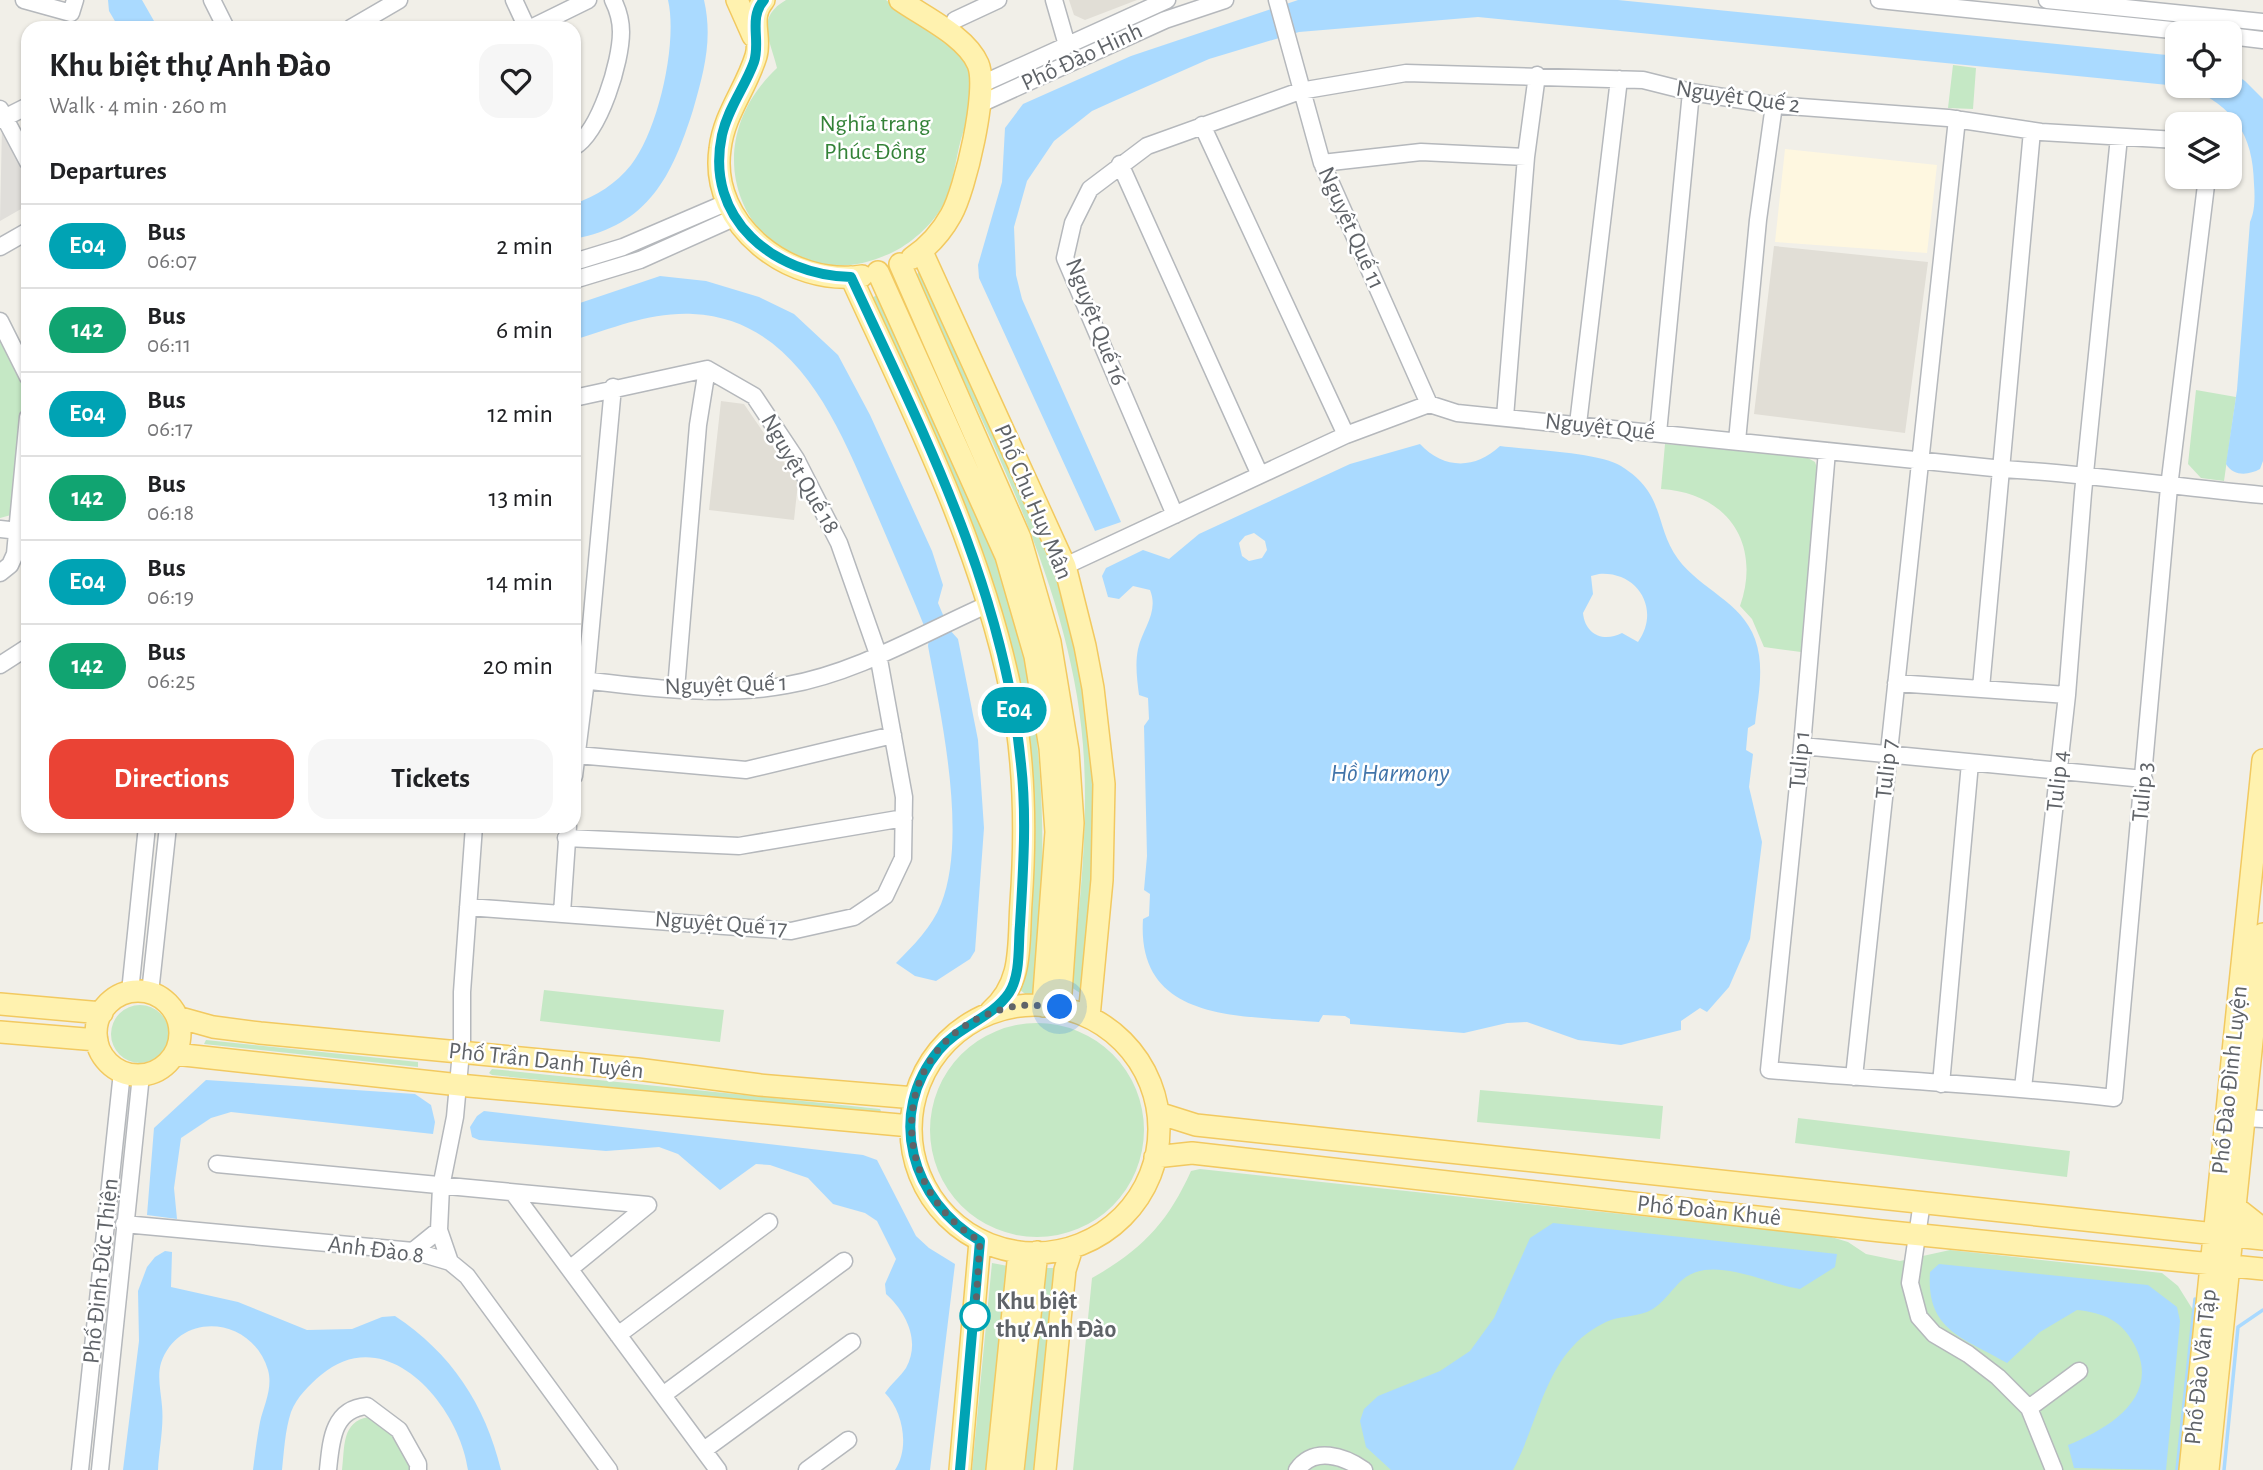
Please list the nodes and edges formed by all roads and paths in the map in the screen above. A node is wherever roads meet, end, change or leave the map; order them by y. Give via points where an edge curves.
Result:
1 (24, 0) edge
2 (399, 0) edge
3 (514, 0) edge
4 (588, 0) edge
5 (613, 0) edge
6 (737, 0) edge
7 (764, 0) edge
8 (901, 0) edge
9 (998, 0) edge
10 (1054, 0) edge
11 (1167, 0) edge
12 (1225, 0) edge
13 (1277, 0) edge
14 (1879, 0) edge
15 (2047, 0) edge
16 (214, 1) edge
17 (2076, 1) edge
18 (70, 4) edge
19 (955, 20) dead end
20 (77, 21) edge
21 (223, 21) edge
22 (363, 21) edge
23 (525, 21) edge
24 (544, 21) edge
25 (2263, 22) edge
26 (2165, 29) edge
27 (2242, 37) edge
28 (2263, 40) edge
29 (1067, 45) junction
30 (758, 46) junction
31 (1537, 75) junction
32 (1619, 79) junction
33 (1300, 91) junction
34 (1691, 92) junction
35 (981, 94) junction
36 (1774, 105) junction
37 (21, 109) edge
38 (1, 116) edge
39 (1957, 119) junction
40 (1202, 125) junction
41 (2032, 131) junction
42 (2119, 137) junction
43 (2165, 139) edge
44 (581, 141) edge
45 (21, 150) edge
46 (1526, 157) junction
47 (1322, 163) junction
48 (1120, 164) junction
49 (2206, 189) edge
50 (732, 209) junction
51 (21, 235) edge
52 (0, 247) edge
53 (922, 251) junction
54 (582, 260) edge
55 (900, 264) junction
56 (878, 272) junction
57 (592, 276) junction
58 (851, 277) junction
59 (581, 278) edge
60 (0, 321) edge
61 (21, 363) edge
62 (707, 369) junction
63 (613, 387) junction
64 (581, 396) edge
65 (1429, 404) junction
66 (1504, 417) junction
67 (1578, 424) junction
68 (1658, 433) junction
69 (1346, 435) junction
70 (1737, 441) junction
71 (1827, 451) junction
72 (1920, 460) junction
73 (2003, 469) junction
74 (2086, 474) junction
75 (1260, 475) junction
76 (2169, 486) junction
77 (2263, 495) edge
78 (1175, 515) junction
79 (0, 529) edge
80 (21, 532) edge
81 (21, 538) edge
82 (1065, 566) junction
83 (0, 573) edge
84 (989, 604) junction
85 (21, 652) edge
86 (878, 654) junction
87 (0, 665) edge
88 (581, 670) edge
89 (581, 679) edge
90 (1896, 683) junction
91 (1981, 688) junction
92 (676, 690) junction
93 (2067, 695) junction
94 (893, 735) junction
95 (1802, 746) junction
96 (581, 755) edge
97 (1889, 755) junction
98 (2263, 760) edge
99 (1970, 763) junction
100 (2059, 771) junction
101 (2144, 779) junction
102 (904, 818) junction
103 (147, 833) edge
104 (167, 833) edge
105 (473, 833) edge
106 (567, 833) edge
107 (579, 833) edge
108 (468, 906) junction
109 (562, 913) junction
110 (2263, 934) edge
111 (140, 993) junction
112 (0, 1004) edge
113 (1052, 1006) junction
114 (102, 1013) junction
115 (989, 1013) junction
116 (177, 1017) junction
117 (1089, 1017) junction
118 (0, 1032) edge
119 (97, 1040) junction
120 (2257, 1042) edge
121 (460, 1051) junction
122 (175, 1054) junction
123 (131, 1074) junction
124 (1854, 1077) junction
125 (458, 1084) junction
126 (1941, 1084) junction
127 (2023, 1087) junction
128 (915, 1098) junction
129 (1158, 1114) junction
130 (2254, 1119) edge
131 (911, 1126) junction
132 (1155, 1157) junction
133 (217, 1164) dead end
134 (110, 1180) junction
135 (129, 1182) junction
136 (442, 1187) junction
137 (514, 1194) junction
138 (1922, 1202) junction
139 (2226, 1207) junction
140 (769, 1222) dead end
141 (124, 1224) junction
142 (2263, 1229) edge
143 (439, 1230) junction
144 (2182, 1230) junction
145 (1917, 1234) junction
146 (2223, 1234) junction
147 (2263, 1238) edge
148 (980, 1241) junction
149 (1072, 1248) junction
150 (413, 1251) junction
151 (1028, 1252) junction
152 (2175, 1260) junction
153 (844, 1261) dead end
154 (450, 1262) junction
155 (2220, 1264) junction
156 (571, 1268) junction
157 (2260, 1268) edge
158 (2217, 1297) junction
159 (618, 1335) junction
160 (852, 1342) dead end
161 (2079, 1371) dead end
162 (663, 1395) junction
163 (966, 1402) junction
164 (1003, 1405) junction
165 (2029, 1408) junction
166 (848, 1440) dead end
167 (704, 1450) junction
168 (80, 1470) edge
169 (100, 1470) edge
170 (328, 1470) edge
171 (418, 1470) edge
172 (608, 1470) edge
173 (719, 1470) edge
174 (807, 1470) edge
175 (960, 1470) edge
176 (997, 1470) edge
177 (1013, 1470) edge
178 (1045, 1470) edge
179 (1297, 1470) edge
180 (1364, 1470) edge
181 (2054, 1470) edge
182 (2190, 1470) edge
183 (2208, 1470) edge

1 - 18 street
2 - 22 street
3 - 23 street
4 - 24 street
5 - 44 street via 621,32 618,52 597,121
6 - 30 main road
7 - 30 main road via 755,20
8 - 35 main road via 967,50 978,64
9 - 19 street
10 - 29 street
11 - 29 street, Phố Đào Hinh
12 - 35 street, Phố Đào Hinh
13 - 33 street, Nguyệt Quế 11
14 - 26 street
15 - 17 street
16 - 21 street
17 - 25 street
18 - 20 street
27 - 28 street
29 - 35 street, Phố Đào Hinh
30 - 50 main road via 722,134 719,173
31 - 32 street, Nguyệt Quế 2
31 - 33 street, Nguyệt Quế 2 via 1406,73
31 - 46 street
32 - 34 street, Nguyệt Quế 2
32 - 67 street
33 - 40 street, Nguyệt Quế 16
33 - 47 street, Nguyệt Quế 11
34 - 36 street, Nguyệt Quế 2
34 - 68 street
35 - 53 main road via 959,197 944,227
36 - 39 street, Nguyệt Quế 2
36 - 70 street
37 - 38 street
38 - 45 street
39 - 41 street, Nguyệt Quế 2
39 - 72 street, Tulip 7
40 - 48 street, Nguyệt Quế 16 via 1147,146
40 - 69 street
41 - 42 street, Nguyệt Quế 2
41 - 73 street
42 - 43 street, Nguyệt Quế 2
42 - 74 street, Tulip 4
46 - 47 street via 1421,152
46 - 66 street
47 - 65 street, Nguyệt Quế 11
48 - 75 street
48 - 78 street, Nguyệt Quế 16 via 1090,189 1073,223 1065,258
49 - 76 street
50 - 54 street
50 - 57 street via 662,251
50 - 58 main road via 752,239 782,261 820,276
51 - 52 street
53 - 55 main road
53 - 82 main road, Phố Chu Huy Mân
54 - 57 street
55 - 56 main road
55 - 113 main road, Phố Chu Huy Mân via 1020,538 1050,642 1068,751 1073,824
56 - 58 main road
56 - 113 main road, Phố Chu Huy Mân via 1006,556 1035,656 1050,748 1056,832
57 - 59 street
58 - 84 main road via 927,442
60 - 61 street
62 - 63 street
62 - 86 street, Nguyệt Quế 18 via 754,396 796,459 838,543
62 - 92 street via 698,425
63 - 64 street
63 - 88 street
65 - 66 street, Nguyệt Quế via 1457,413
65 - 69 street
66 - 67 street, Nguyệt Quế
67 - 68 street, Nguyệt Quế
68 - 70 street, Nguyệt Quế
69 - 75 street
70 - 71 street, Nguyệt Quế
71 - 72 street, Nguyệt Quế
71 - 95 street, Tulip 1
72 - 73 street, Nguyệt Quế
72 - 90 street, Tulip 7
73 - 74 street, Nguyệt Quế
73 - 91 street
74 - 76 street, Nguyệt Quế
74 - 93 street, Tulip 4
75 - 78 street
76 - 77 street, Nguyệt Quế
76 - 101 street, Tulip 3
78 - 82 street
79 - 80 street
81 - 83 street via 10,565
82 - 117 main road, Phố Chu Huy Mân via 1093,688 1104,784 1102,880
84 - 86 street, Nguyệt Quế 1
84 - 115 main road via 1012,693 1020,754 1024,859 1016,971 1011,990
85 - 87 street
86 - 92 street, Nguyệt Quế 1 via 787,685
86 - 94 street, Nguyệt Quế 17
89 - 92 street, Nguyệt Quế 1
90 - 91 street
90 - 97 street, Tulip 7
91 - 93 street
93 - 100 street, Tulip 4
94 - 96 street via 746,770
94 - 102 street, Nguyệt Quế 17
95 - 97 street
95 - 124 street, Tulip 1 via 1769,1070
97 - 99 street
97 - 124 street, Tulip 7
98 - 139 main road, Phố Đào Đình Luyện
99 - 100 street
99 - 126 street
100 - 101 street
100 - 127 street, Tulip 4
101 - 127 street, Tulip 3 via 2114,1098
102 - 107 street via 739,846
102 - 109 street, Nguyệt Quế 17 via 903,858 885,896 854,917 791,931
103 - 111 street
104 - 111 street
105 - 108 street
106 - 109 street
108 - 109 street, Nguyệt Quế 17
108 - 121 street
110 - 120 main road, Phố Đào Đình Luyện
111 - 114 main road via 114,1000
111 - 116 main road via 167,1002
112 - 114 main road
113 - 115 main road via 1009,1007
113 - 117 main road
114 - 119 main road
115 - 128 main road via 939,1050
116 - 121 main road, Phố Trần Danh Tuyên via 260,1033
116 - 122 main road via 180,1036
117 - 129 main road via 1123,1040 1136,1056 1154,1093
118 - 119 main road
119 - 123 main road via 105,1059
120 - 130 main road, Phố Đào Đình Luyện
121 - 125 street
121 - 128 main road, Phố Trần Danh Tuyên
122 - 123 main road via 161,1069
122 - 125 main road, Phố Trần Danh Tuyên
123 - 134 street, Phố Đinh Đức Thiện
123 - 135 street, Phố Đinh Đức Thiện
124 - 126 street
125 - 131 main road, Phố Trần Danh Tuyên
125 - 136 street
126 - 127 street
128 - 131 main road
129 - 132 main road
129 - 138 main road, Phố Đoàn Khuê via 1196,1125
130 - 139 main road, Phố Đào Đình Luyện
131 - 148 main road via 923,1185 947,1217
132 - 145 main road, Phố Đoàn Khuê via 1192,1153
132 - 149 main road via 1149,1178 1125,1213 1110,1228
133 - 136 street
134 - 135 street
134 - 168 street, Phố Đinh Đức Thiện
135 - 141 street, Phố Đinh Đức Thiện
136 - 137 street
136 - 143 street
137 - 156 street
137 - 156 street via 648,1205
138 - 144 main road, Phố Đoàn Khuê
138 - 145 street
139 - 142 main road
139 - 144 main road
139 - 146 main road, Phố Đào Đình Luyện
140 - 159 street
141 - 150 street, Anh Đào 8
141 - 169 street, Phố Đinh Đức Thiện
143 - 150 street
143 - 154 street
144 - 146 main road, Phố Đoàn Khuê
145 - 152 main road, Phố Đoàn Khuê
145 - 165 street via 1910,1283 1919,1317 1934,1334 1990,1371
146 - 147 main road, Phố Đoàn Khuê
146 - 155 main road, Phố Đào Đình Luyện
148 - 151 main road
148 - 163 main road
149 - 151 main road
149 - 178 main road via 1065,1270
150 - 154 street, Anh Đào 8
151 - 164 main road
151 - 177 main road
152 - 155 main road, Phố Đoàn Khuê
152 - 158 main road
153 - 162 street
154 - 172 street, Anh Đào 8 via 467,1276
155 - 157 main road, Phố Đoàn Khuê
155 - 158 main road, Phố Đào Văn Tập
156 - 159 street
157 - 158 main road
158 - 182 main road, Phố Đào Văn Tập
158 - 183 main road, Phố Đào Văn Tập
159 - 162 street
160 - 167 street
161 - 165 street
162 - 167 street
163 - 164 main road
163 - 175 main road
164 - 176 main road
165 - 181 street
166 - 174 street
167 - 173 street
170 - 171 street via 331,1435 344,1414 367,1406 399,1430
179 - 180 street via 1318,1455 1338,1457

